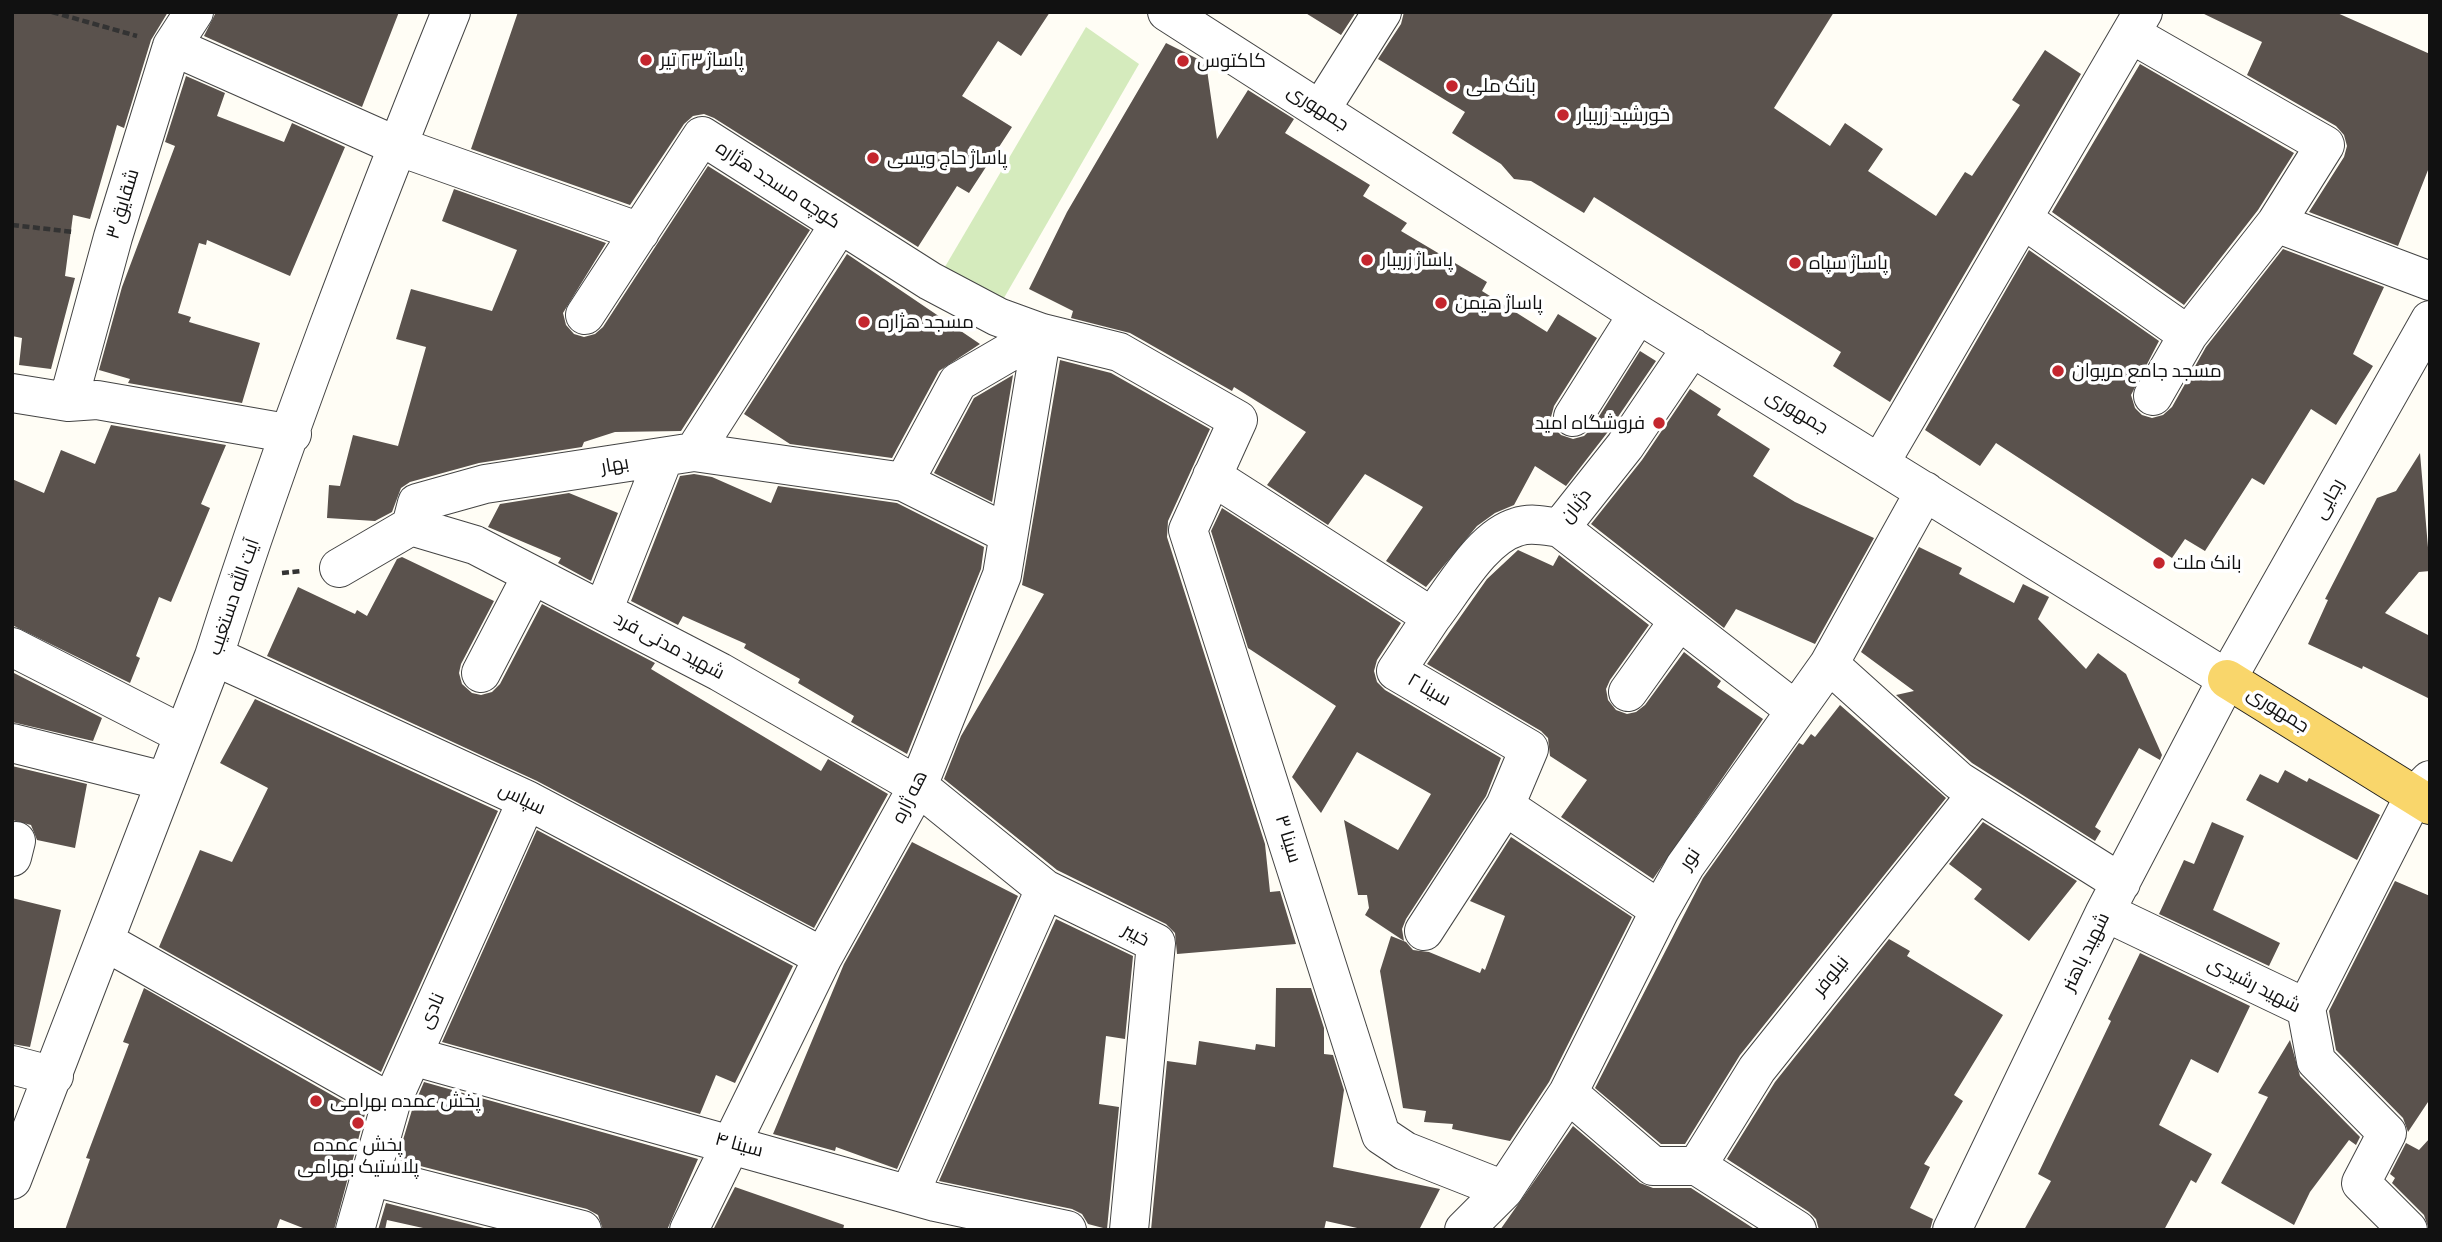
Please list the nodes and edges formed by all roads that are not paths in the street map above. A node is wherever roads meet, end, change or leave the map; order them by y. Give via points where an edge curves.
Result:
1 (194, 12) edge
2 (451, 12) edge
3 (1167, 12) edge
4 (1382, 12) edge
5 (2137, 23) edge
6 (172, 46) junction
7 (1321, 109) junction
8 (397, 146) junction
9 (2023, 219) junction
10 (2276, 223) junction
11 (839, 225) junction
12 (640, 232) junction
13 (2430, 281) edge
14 (1638, 314) junction
15 (585, 315) dead end
16 (2430, 320) edge
17 (1042, 333) junction
18 (2188, 335) junction
19 (1692, 347) junction
20 (12, 393) edge
21 (2153, 396) dead end
22 (68, 402) junction
23 (1573, 417) dead end
24 (1238, 420) joint
25 (292, 434) junction
26 (679, 454) junction
27 (1880, 463) junction
28 (1212, 476) junction
29 (904, 482) junction
30 (1925, 491) junction
31 (411, 526) junction
32 (1560, 528) junction
33 (1009, 534) junction
34 (339, 568) road end
35 (533, 575) junction
36 (603, 611) junction
37 (1432, 617) junction
38 (1678, 622) junction
39 (12, 648) edge
40 (214, 656) junction
41 (1829, 664) junction
42 (481, 673) dead end
43 (2228, 678) junction
44 (1628, 692) dead end
45 (1795, 710) junction
46 (182, 734) junction
47 (12, 743) edge
48 (164, 780) junction
49 (918, 786) junction
50 (2425, 793) edge
51 (1977, 794) junction
52 (527, 800) junction
53 (1505, 806) junction
54 (1045, 889) junction
55 (2113, 897) junction
56 (1660, 910) junction
57 (1424, 931) dead end
58 (106, 942) junction
59 (823, 957) junction
60 (2306, 1008) junction
61 (412, 1056) junction
62 (12, 1065) edge
63 (54, 1076) junction
64 (1568, 1093) junction
65 (391, 1103) junction
66 (734, 1143) junction
67 (1697, 1166) junction
68 (370, 1175) junction
69 (12, 1180) edge
70 (1504, 1190) junction
71 (924, 1208) edge
72 (355, 1230) edge
73 (582, 1230) edge
74 (689, 1230) edge
75 (1067, 1230) edge
76 (1129, 1230) edge
77 (1464, 1230) edge
78 (1797, 1230) edge
79 (1952, 1230) edge
80 (2408, 1230) edge

1 - 6 street, شقایق ۳
2 - 8 street, آیت الله دستغیب
3 - 7 street, جمهوری
4 - 7 street
5 - 9 street
5 - 10 street via 2325,145
6 - 8 street
6 - 22 street, شقایق ۳
7 - 14 street, جمهوری
8 - 12 street
8 - 25 street, آیت الله دستغیب
9 - 18 street
9 - 27 street
10 - 13 street
10 - 18 street
11 - 12 street, کوچه مسجد هژاره via 702,136
11 - 17 street, کوچه مسجد هژاره via 930,281 998,317
11 - 26 street
12 - 15 street, کوچه مسجد هژاره
14 - 19 street, جمهوری
14 - 23 street
16 - 43 street, رجایی
17 - 24 street, کوچه مسجد هژاره via 1119,352
17 - 29 street via 958,382
17 - 33 street, هه ژاره
18 - 21 street
19 - 27 street, جمهوری
19 - 32 street, دژبان via 1625,446
20 - 22 street
22 - 25 street via 97,400
24 - 28 street, سینا ۳
25 - 40 street, آیت الله دستغیب
26 - 29 street, بهار
26 - 31 street, بهار via 485,484 417,503
26 - 36 street
27 - 30 street, جمهوری
28 - 37 street
28 - 70 street, سینا ۳ via 1188,530 1381,1135 1405,1151
29 - 33 street, بهار
30 - 41 street, نور
30 - 43 street, جمهوری
31 - 34 street, بهار
31 - 35 street, شهید مدنی فرد via 475,545
32 - 37 street, دژبان via 1517,526 1492,538
32 - 38 street
33 - 49 street, هه ژاره via 1002,575
35 - 36 street, شهید مدنی فرد
35 - 42 street
36 - 49 street, شهید مدنی فرد
37 - 53 street, سینا ۲ via 1396,671 1530,749
38 - 44 street
38 - 45 street
39 - 46 street
40 - 46 street, آیت الله دستغیب
40 - 52 street, سپاس
41 - 45 street, نور
41 - 51 street, شهید رشیدی
43 - 50 main road, جمهوری
43 - 55 street, شهید باهنر
45 - 56 street, نور via 1685,866
46 - 48 street, آیت الله دستغیب
47 - 48 street
48 - 58 street, آیت الله دستغیب
49 - 54 street, خیبر
49 - 59 street, هه ژاره
50 - 60 street
51 - 55 street, شهید رشیدی
51 - 67 street, نیلوفر via 1757,1069
52 - 59 street, سپاس
52 - 61 street, نادی
53 - 56 street
53 - 57 street
54 - 71 street
54 - 76 street, خیبر via 1156,943
55 - 60 street, شهید رشیدی
55 - 79 street, شهید باهنر
56 - 64 street, نور
58 - 63 street, آیت الله دستغیب
58 - 65 street
59 - 66 street, هه ژاره
60 - 80 street, شهید رشیدی via 2316,1061 2387,1133 2361,1184
61 - 65 street, نادی
61 - 66 street, سینا ۴
62 - 63 street
63 - 69 street, آیت الله دستغیب
64 - 67 street via 1653,1166
64 - 70 street, نور
65 - 68 street, نادی
66 - 71 street, سینا ۴
66 - 74 street, هه ژاره
67 - 78 street
68 - 72 street, نادی
68 - 73 street
70 - 77 street, نور
71 - 75 street, سینا ۴

